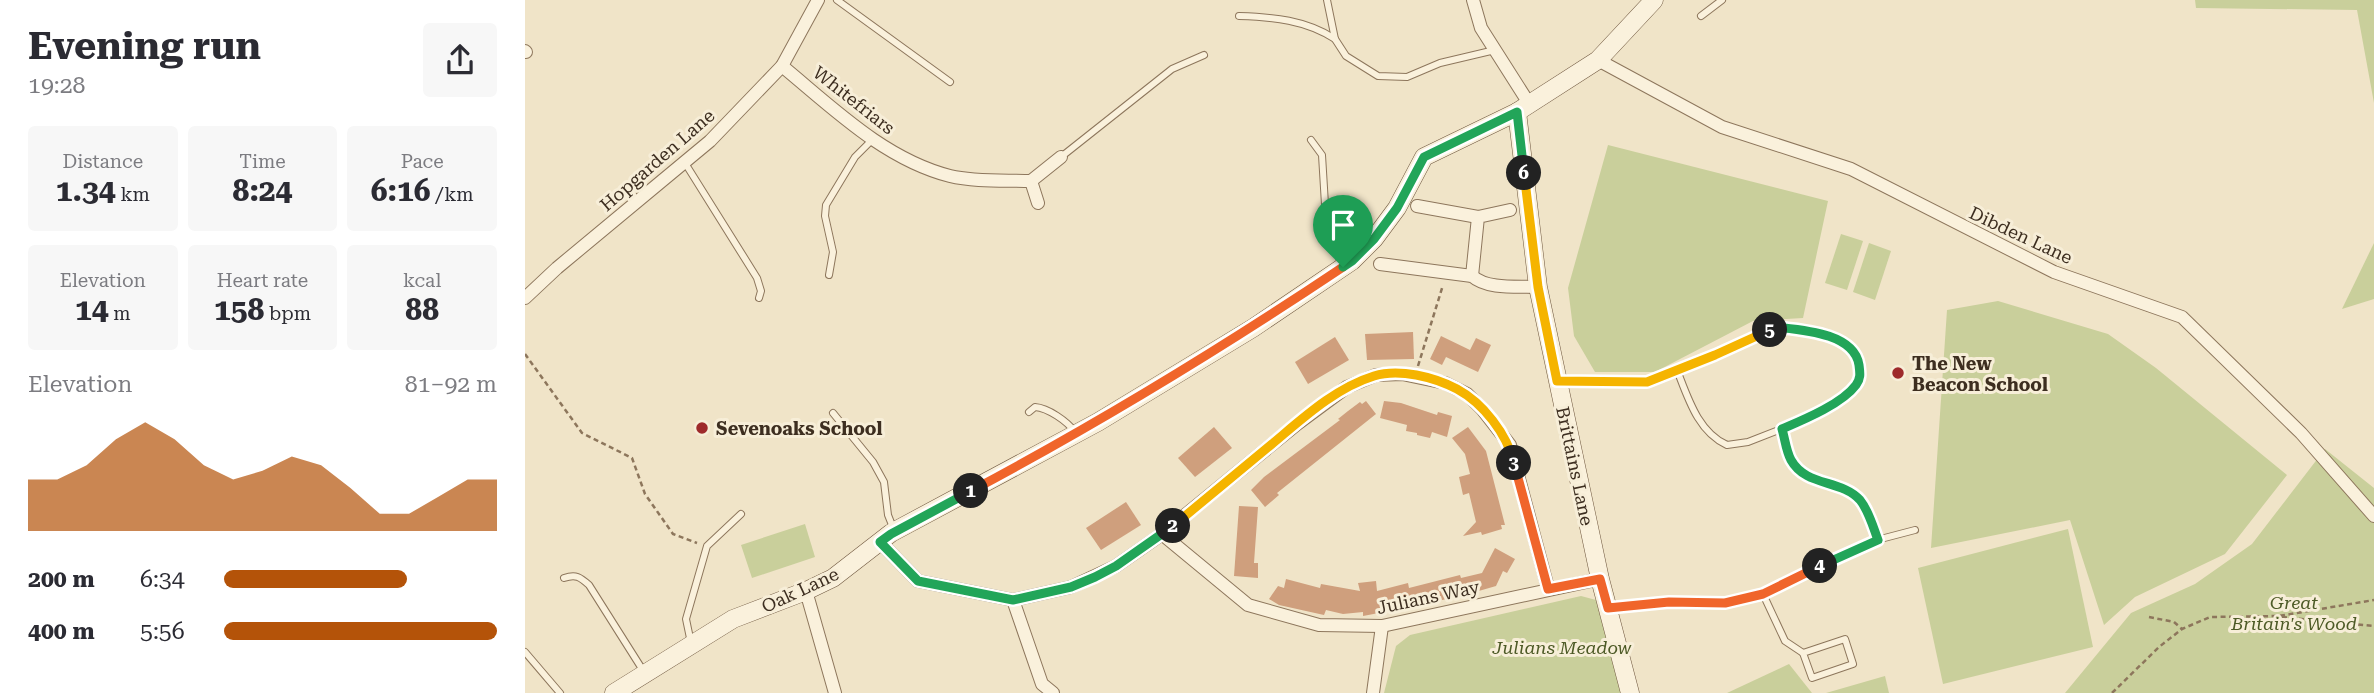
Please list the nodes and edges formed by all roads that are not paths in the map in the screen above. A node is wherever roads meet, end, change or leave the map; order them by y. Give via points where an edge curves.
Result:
1 (818, 0) edge
2 (837, 0) edge
3 (1327, 0) edge
4 (1473, 0) edge
5 (1654, 0) edge
6 (1722, 0) edge
7 (1238, 16) dead end
8 (1701, 16) dead end
9 (1335, 38) junction
10 (1495, 51) junction
11 (1204, 55) dead end
12 (1598, 60) junction
13 (782, 66) junction
14 (950, 82) dead end
15 (1523, 108) junction
16 (872, 140) junction
17 (1311, 140) dead end
18 (1061, 157) joint
19 (685, 163) junction
20 (1031, 181) junction
21 (1038, 203) dead end
22 (1417, 206) dead end
23 (1510, 209) dead end
24 (1478, 217) junction
25 (1380, 264) dead end
26 (1343, 267) junction
27 (829, 275) dead end
28 (1472, 276) junction
29 (1538, 287) junction
30 (525, 298) edge
31 (759, 298) dead end
32 (1677, 370) junction
33 (1557, 381) junction
34 (1029, 412) dead end
35 (833, 413) dead end
36 (1782, 429) junction
37 (1077, 434) junction
38 (741, 514) dead end
39 (2374, 516) edge
40 (1915, 530) dead end
41 (1163, 534) junction
42 (888, 537) junction
43 (1878, 540) junction
44 (564, 578) dead end
45 (1600, 579) junction
46 (1548, 589) junction
47 (806, 591) junction
48 (1763, 594) junction
49 (1013, 600) junction
50 (1608, 608) junction
51 (1382, 626) junction
52 (691, 645) junction
53 (525, 652) edge
54 (1803, 653) junction
55 (645, 674) junction
56 (560, 693) edge
57 (614, 693) edge
58 (835, 693) edge
59 (1053, 693) edge
60 (1373, 693) edge
61 (1630, 693) edge

1 - 13 street, Hopgarden Lane
2 - 14 lane
3 - 9 lane
4 - 10 street via 1481,28
5 - 12 street, Oak Lane
6 - 8 lane
7 - 9 lane via 1299,22
9 - 10 lane via 1346,56 1378,76 1407,77 1440,63
10 - 15 street
11 - 18 lane via 1172,69
12 - 15 street, Oak Lane
12 - 39 street, Dibden Lane via 1722,127 1851,169 2054,272 2182,317 2301,433
13 - 16 street, Whitefriars
13 - 19 street, Hopgarden Lane
15 - 26 street, Oak Lane via 1424,157 1397,208 1374,239
15 - 29 street, Brittains Lane
16 - 20 street, Whitefriars via 953,177
16 - 27 lane via 855,157 824,210 833,252
17 - 26 lane via 1322,156 1326,222
18 - 20 street
19 - 30 street, Hopgarden Lane
19 - 31 lane via 757,278
20 - 21 street
22 - 24 street
23 - 24 street
24 - 28 street
25 - 28 street
26 - 37 street, Oak Lane via 1253,328
28 - 29 street via 1490,284
29 - 33 street, Brittains Lane
32 - 33 lane via 1647,382
32 - 36 lane via 1694,412 1717,440 1727,445 1748,442
32 - 36 lane via 1776,327 1832,337 1853,351 1860,376 1850,392
33 - 45 street, Brittains Lane
34 - 37 lane via 1042,408
35 - 42 lane via 884,482
36 - 43 lane via 1798,469 1859,499
37 - 42 street, Oak Lane
38 - 52 lane via 707,546 687,619
40 - 43 lane
41 - 46 street via 1347,387 1376,375 1402,373 1445,383 1467,394 1510,445
41 - 49 street via 1095,577
41 - 51 street, Julians Way via 1248,605 1318,625
42 - 47 street, Oak Lane via 833,578
42 - 49 street via 918,581
43 - 48 lane
44 - 55 lane via 573,575 589,585
45 - 46 street, Julians Way
45 - 50 street, Brittains Lane
46 - 51 street, Julians Way
47 - 52 street, Oak Lane via 733,619
47 - 58 street
48 - 50 lane via 1725,603
48 - 54 lane via 1785,641
49 - 59 street via 1042,684
50 - 61 street, Brittains Lane
51 - 60 street
52 - 55 street, Oak Lane
53 - 56 lane
54 - 54 lane via 1845,639 1853,664 1812,678
55 - 57 street, Oak Lane

